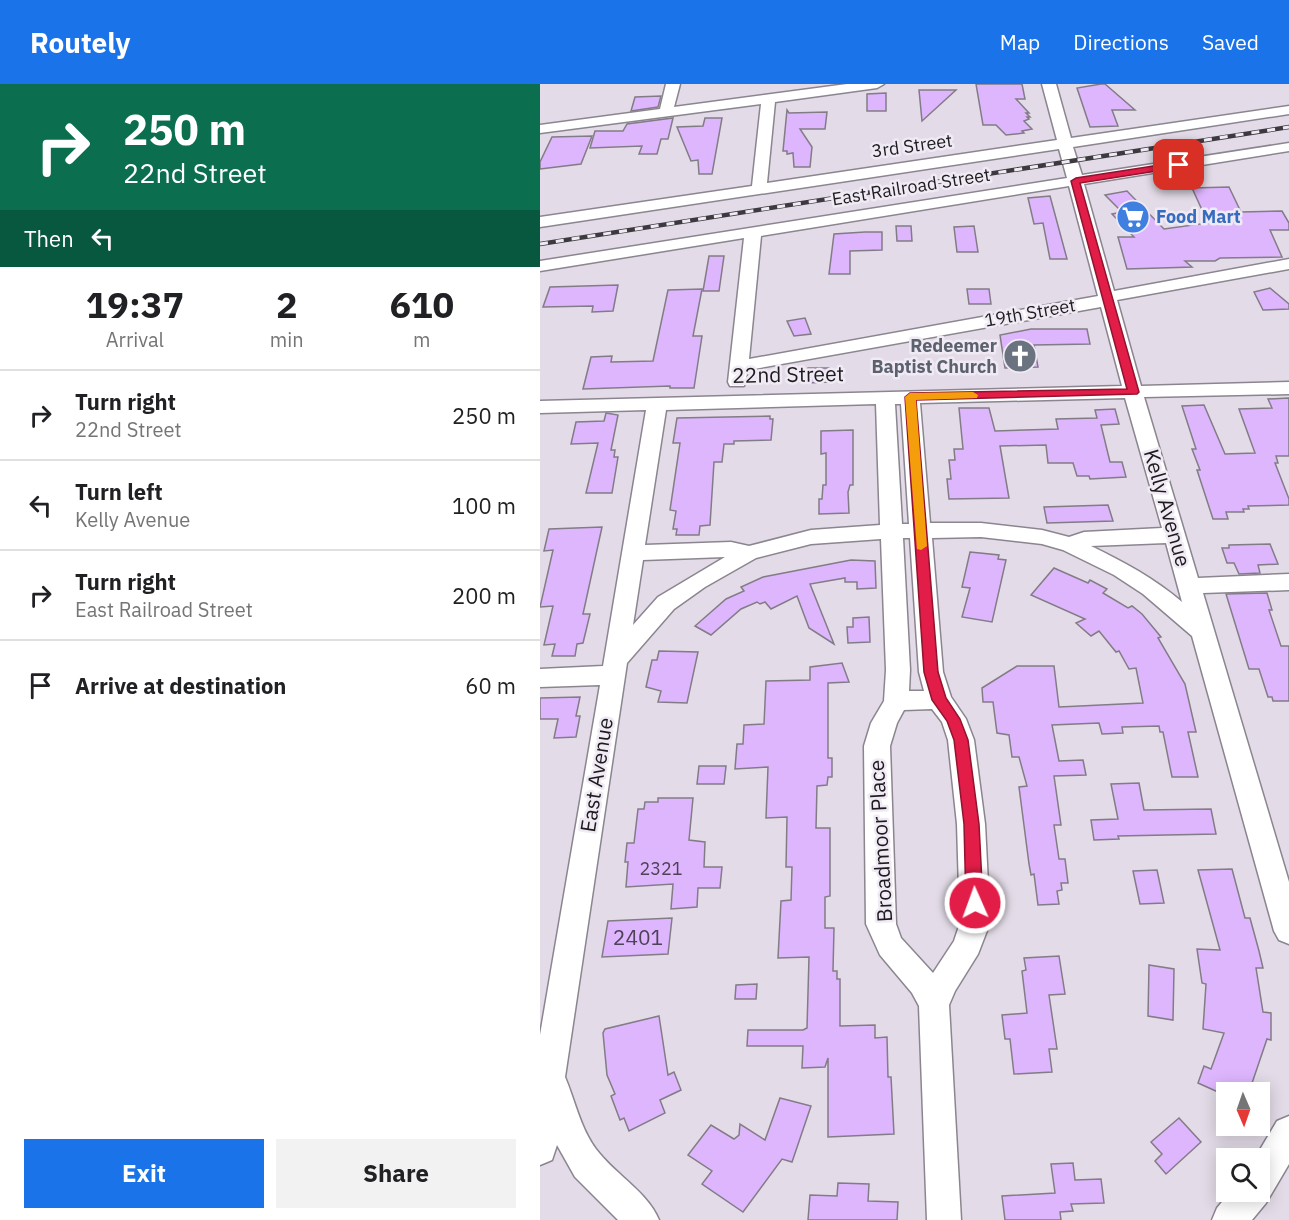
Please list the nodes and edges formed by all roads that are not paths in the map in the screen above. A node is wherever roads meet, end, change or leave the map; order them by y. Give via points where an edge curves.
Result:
1 (673, 84) edge
2 (877, 84) edge
3 (1049, 84) edge
4 (768, 100) junction
5 (1289, 110) edge
6 (666, 112) junction
7 (540, 129) edge
8 (1065, 143) junction
9 (1289, 147) edge
10 (1076, 181) junction
11 (759, 189) junction
12 (540, 222) edge
13 (753, 232) junction
14 (1289, 264) edge
15 (540, 266) edge
16 (1108, 299) junction
17 (739, 366) junction
18 (1289, 388) edge
19 (1133, 392) junction
20 (885, 397) junction
21 (910, 397) junction
22 (735, 400) junction
23 (657, 403) junction
24 (540, 407) edge
25 (892, 531) junction
26 (920, 531) junction
27 (1174, 536) junction
28 (1071, 545) junction
29 (634, 553) junction
30 (749, 553) junction
31 (1289, 582) edge
32 (1189, 586) junction
33 (1202, 632) junction
34 (615, 667) junction
35 (540, 678) edge
36 (939, 700) junction
37 (896, 701) junction
38 (1281, 876) edge
39 (1289, 931) edge
40 (934, 1005) junction
41 (549, 1076) junction
42 (1289, 1132) edge
43 (540, 1143) edge
44 (1270, 1165) edge
45 (1245, 1202) edge
46 (642, 1220) edge
47 (945, 1220) edge
48 (1229, 1220) edge

1 - 6 street
2 - 4 street
3 - 8 street, Kelly Avenue
4 - 6 street
4 - 11 street
5 - 8 street, 3rd Street
6 - 7 street
8 - 10 street, Kelly Avenue
8 - 11 street, 3rd Street
9 - 10 street, East Railroad Street
10 - 13 street, East Railroad Street
10 - 16 street, Kelly Avenue
11 - 12 street, 3rd Street
13 - 15 street, East Railroad Street
13 - 17 street
14 - 16 street, 19th Street
16 - 17 street, 19th Street
16 - 19 street, Kelly Avenue
17 - 22 street
18 - 19 street, 22nd Street
19 - 21 street, 22nd Street
19 - 27 street, Kelly Avenue
20 - 21 street, 22nd Street
20 - 22 street, 22nd Street
20 - 25 street, Broadmoor Place
21 - 26 street, Broadmoor Place
22 - 23 street, 22nd Street
23 - 24 street, 22nd Street
23 - 29 street, East Avenue
25 - 26 street
25 - 30 street via 811,537
25 - 37 street, Broadmoor Place
26 - 28 street via 981,530 1042,537
26 - 36 street, Broadmoor Place via 931,672
27 - 28 street via 1084,539
27 - 32 street, Kelly Avenue
28 - 33 street via 1151,588
29 - 30 street via 730,549
29 - 34 street, East Avenue
30 - 34 street via 666,603
31 - 32 street
32 - 33 street, Kelly Avenue
33 - 38 street, Kelly Avenue
34 - 35 street
34 - 41 street, East Avenue
36 - 37 street
36 - 40 street, Broadmoor Place via 953,719 961,740 971,824 975,923 968,945 943,983
37 - 40 street, Broadmoor Place via 877,746 881,924 891,946 923,983
38 - 39 street, Kelly Avenue
40 - 47 street, Broadmoor Place
41 - 43 street, East Avenue
41 - 46 street via 568,1132 587,1165
42 - 44 street
45 - 48 street

